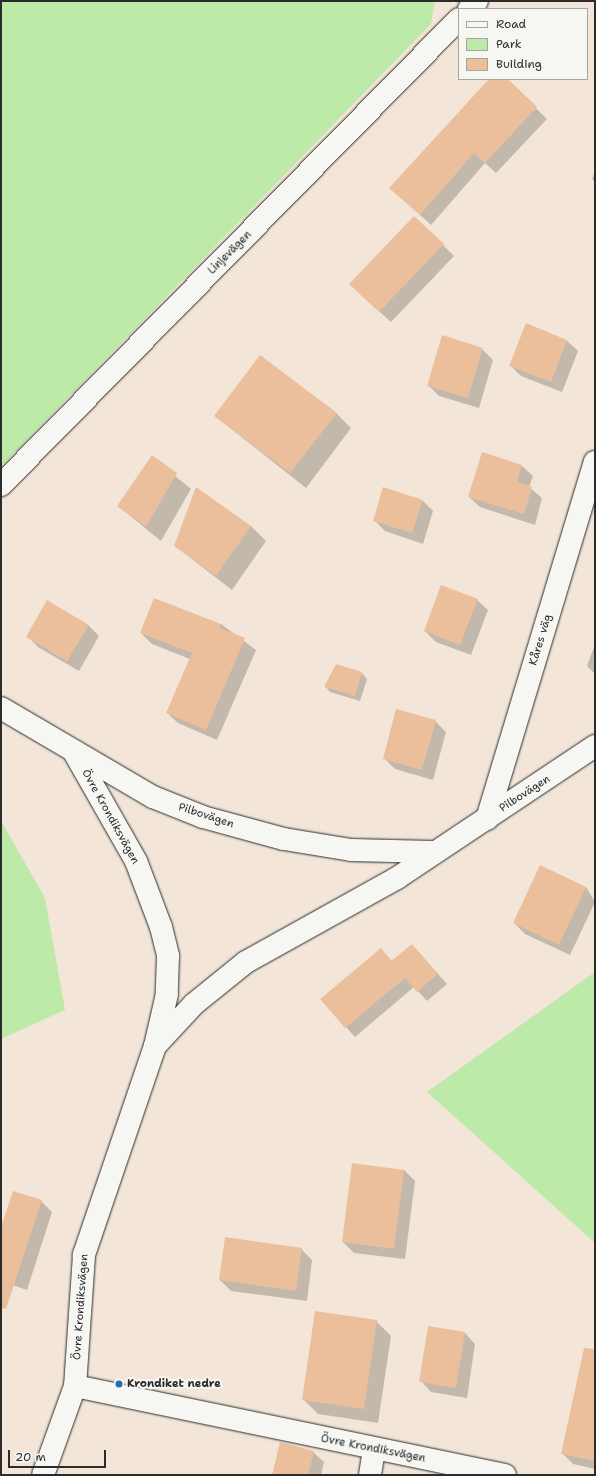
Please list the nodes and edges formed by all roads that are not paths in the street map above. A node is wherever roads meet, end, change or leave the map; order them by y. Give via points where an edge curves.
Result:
1 (458, 20) edge
2 (595, 462) edge
3 (1, 485) edge
4 (1, 708) edge
5 (595, 746) edge
6 (74, 752) junction
7 (488, 819) junction
8 (433, 852) junction
9 (155, 1046) junction
10 (75, 1386) junction
11 (374, 1449) junction
12 (43, 1475) edge
13 (370, 1475) edge
14 (505, 1475) edge

1 - 3 street, Linjevägen
2 - 7 street, Kåres väg
4 - 6 street, Pilbovägen
5 - 7 street, Pilbovägen
6 - 8 street, Pilbovägen via 153,797 204,817 284,838 350,850
6 - 9 street, Övre Krondiksvägen via 125,838 162,927 168,956 167,994
7 - 8 street, Pilbovägen
8 - 9 street, Pilbovägen via 397,878 246,962 194,1004
9 - 10 street, Övre Krondiksvägen via 88,1235 84,1255
10 - 11 street, Övre Krondiksvägen
10 - 12 street
11 - 13 street
11 - 14 street, Övre Krondiksvägen

